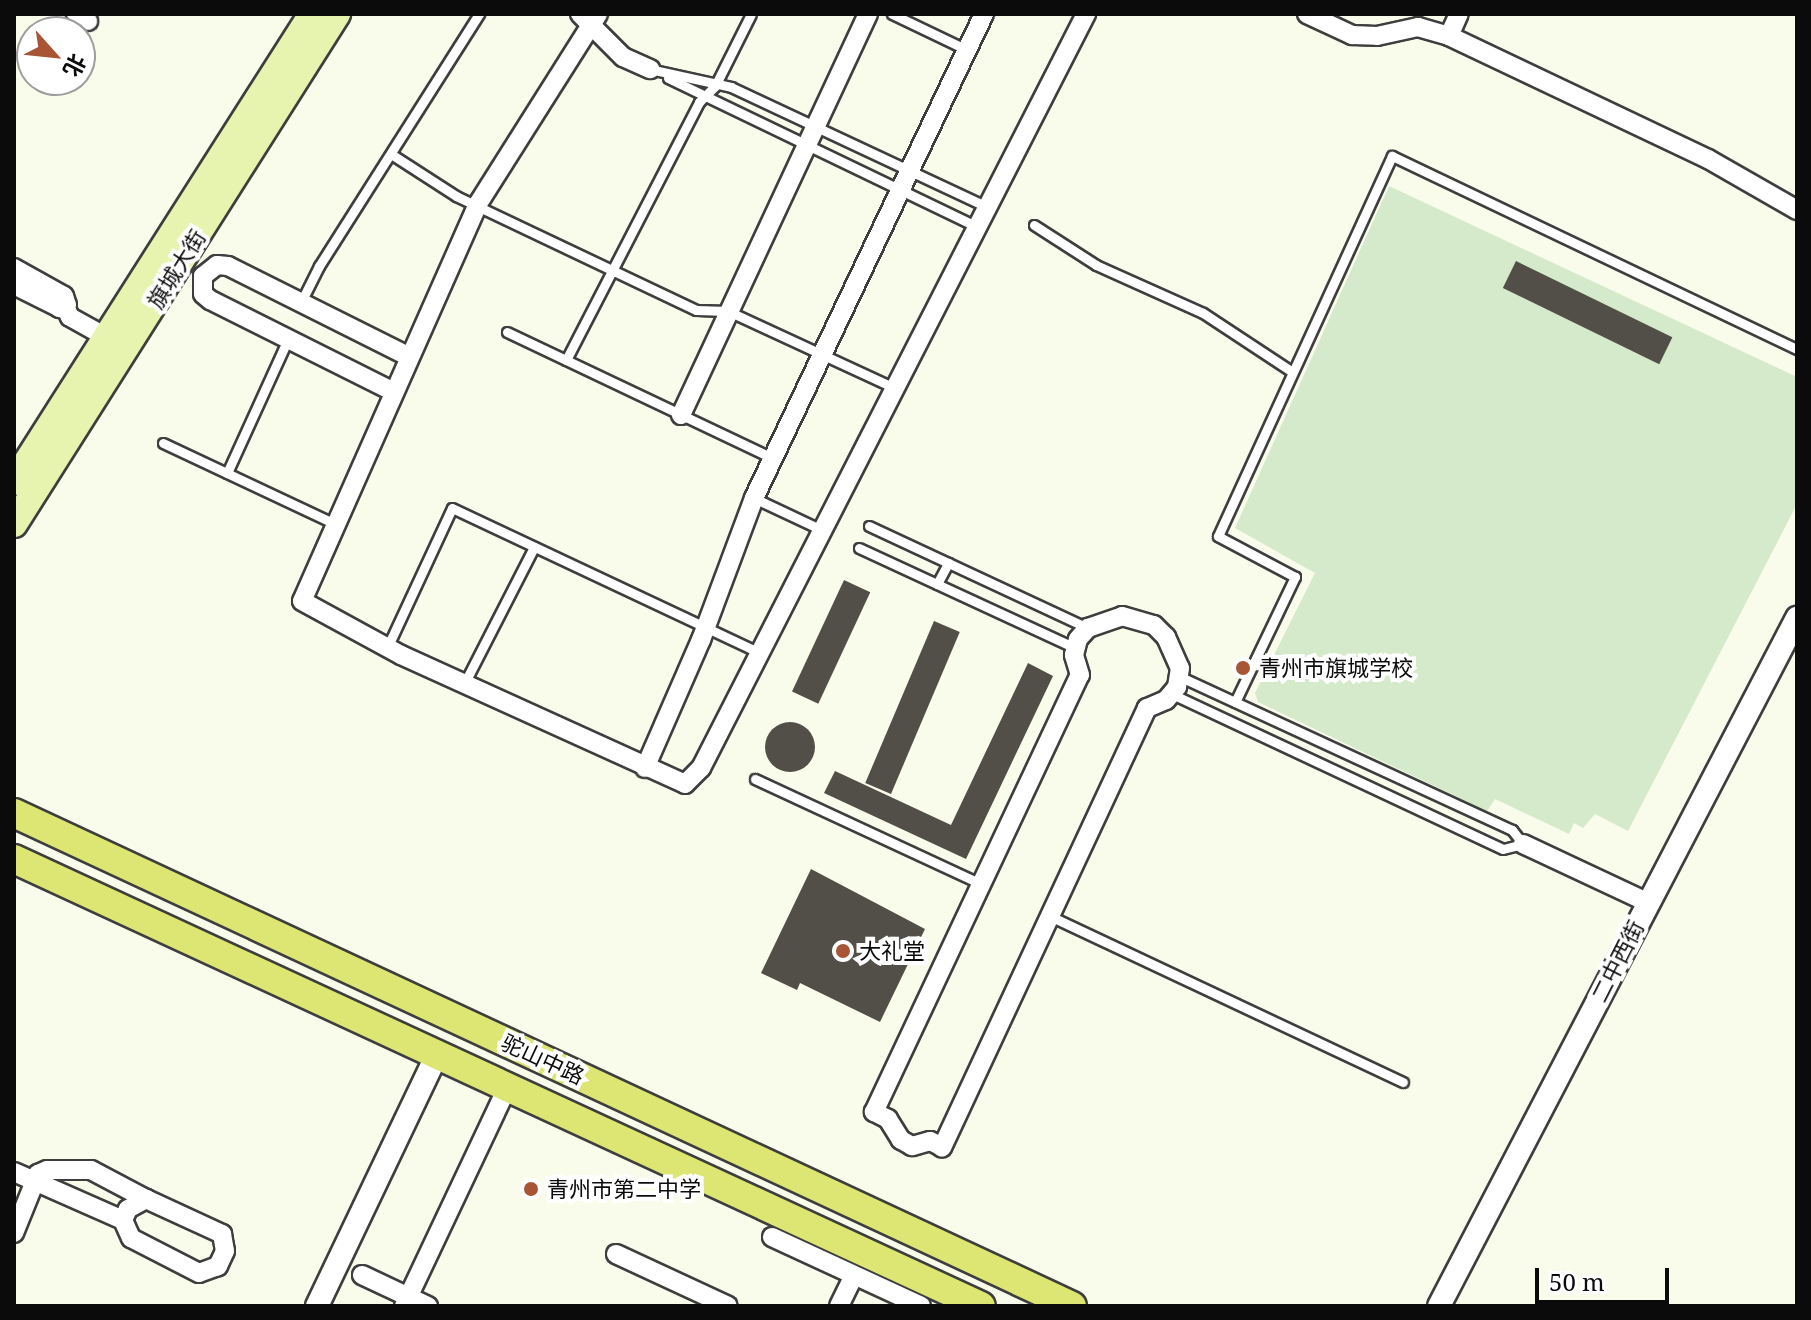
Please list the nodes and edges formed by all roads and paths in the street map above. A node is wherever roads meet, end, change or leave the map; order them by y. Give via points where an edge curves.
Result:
1 (312, 14) edge
2 (337, 14) edge
3 (479, 14) edge
4 (751, 14) edge
5 (868, 14) edge
6 (892, 14) edge
7 (984, 14) edge
8 (1086, 14) edge
9 (1307, 14) edge
10 (1459, 14) edge
11 (590, 17) edge
12 (1449, 36) junction
13 (967, 50) junction
14 (650, 69) junction
15 (715, 86) junction
16 (705, 96) junction
17 (816, 127) junction
18 (808, 145) junction
19 (394, 156) junction
20 (908, 170) junction
21 (899, 189) junction
22 (478, 204) junction
23 (989, 208) junction
24 (1797, 210) edge
25 (1034, 225) dead end
26 (979, 228) junction
27 (180, 263) junction
28 (14, 268) edge
29 (614, 270) junction
30 (203, 276) junction
31 (14, 285) edge
32 (301, 302) junction
33 (65, 307) junction
34 (728, 311) junction
35 (507, 332) dead end
36 (106, 337) junction
37 (288, 339) junction
38 (1797, 349) edge
39 (823, 354) junction
40 (410, 357) junction
41 (566, 360) junction
42 (1291, 371) junction
43 (897, 389) junction
44 (392, 391) junction
45 (681, 415) junction
46 (163, 443) dead end
47 (775, 459) junction
48 (227, 473) junction
49 (14, 482) edge
50 (754, 498) junction
51 (333, 523) junction
52 (14, 524) edge
53 (869, 526) dead end
54 (824, 531) junction
55 (534, 547) junction
56 (859, 548) dead end
57 (948, 563) junction
58 (937, 584) junction
59 (1797, 618) edge
60 (705, 627) junction
61 (1088, 628) junction
62 (387, 648) junction
63 (1075, 648) junction
64 (760, 653) junction
65 (464, 684) junction
66 (1175, 685) junction
67 (1235, 702) junction
68 (645, 768) junction
69 (755, 779) dead end
70 (14, 813) edge
71 (1523, 844) junction
72 (14, 859) edge
73 (981, 884) junction
74 (1647, 902) junction
75 (1050, 916) junction
76 (436, 1057) junction
77 (1403, 1082) dead end
78 (506, 1090) junction
79 (14, 1172) edge
80 (36, 1182) junction
81 (146, 1199) junction
82 (123, 1220) junction
83 (14, 1233) edge
84 (772, 1237) dead end
85 (616, 1254) dead end
86 (362, 1275) dead end
87 (854, 1275) junction
88 (406, 1301) edge
89 (317, 1306) edge
90 (428, 1306) edge
91 (728, 1306) edge
92 (839, 1306) edge
93 (921, 1306) edge
94 (981, 1306) edge
95 (1072, 1306) edge
96 (1439, 1306) edge

1 - 36 main road, 旗城大街
2 - 27 main road, 旗城大街
3 - 19 lane
4 - 15 lane
5 - 17 street
6 - 13 lane
7 - 13 street
8 - 23 street
9 - 12 street via 1352,35 1377,36 1418,27
10 - 12 street
11 - 14 street via 623,57
11 - 22 street
12 - 24 street via 1708,159
13 - 20 street
14 - 15 lane
14 - 16 lane
15 - 16 lane
15 - 17 lane via 731,87
16 - 18 lane
16 - 29 lane
17 - 18 street
17 - 20 lane
18 - 21 lane
18 - 34 street
19 - 22 lane
19 - 32 lane via 319,266
20 - 21 street
20 - 23 lane
21 - 26 lane
21 - 39 street
22 - 29 lane
22 - 40 street
23 - 26 street
25 - 42 lane via 1096,265 1203,313
26 - 43 street
27 - 30 street
27 - 52 main road, 旗城大街
28 - 33 street via 64,296
29 - 34 lane via 696,310
29 - 41 lane
30 - 32 street via 217,265 228,266
30 - 37 street via 203,294 210,300
31 - 33 street
32 - 40 street
33 - 36 street via 70,317
34 - 39 lane
34 - 45 street
35 - 41 lane
36 - 49 main road, 旗城大街
37 - 44 street
37 - 48 lane
38 - 42 lane via 1392,156
39 - 43 lane
39 - 47 street
40 - 44 street
41 - 45 lane
42 - 67 lane via 1218,536 1295,577
43 - 54 street
44 - 51 street
45 - 47 lane
46 - 48 lane
47 - 50 street
48 - 51 lane
50 - 54 lane
50 - 60 street
51 - 62 street via 302,601
53 - 57 lane
54 - 64 street
55 - 60 lane
55 - 62 lane via 452,508
55 - 65 lane
56 - 58 lane
57 - 58 lane
57 - 61 lane
58 - 63 lane
59 - 74 street, 二中西街
60 - 64 lane
60 - 68 street
61 - 63 street
61 - 66 street via 1122,616 1154,625 1175,650
62 - 65 street
63 - 73 street via 1080,675
64 - 68 street via 693,776 685,784
65 - 68 street
66 - 67 lane
66 - 71 lane via 1503,849
66 - 75 street via 1147,708
67 - 71 lane via 1512,830
69 - 73 lane
70 - 95 main road, 驼山中路
71 - 74 street
72 - 76 main road, 驼山中路
73 - 75 street via 874,1112 888,1119 901,1140 912,1146 930,1141 942,1147
74 - 96 street, 二中西街
75 - 77 lane
76 - 78 main road, 驼山中路
76 - 89 street
78 - 88 street
78 - 94 main road, 驼山中路
79 - 80 street
80 - 81 street via 47,1170 91,1170
80 - 82 street
80 - 83 street
81 - 82 street via 128,1209
81 - 82 street via 222,1234 225,1251 218,1266 199,1273 131,1238
84 - 87 street
85 - 91 street
86 - 88 street
87 - 92 street
87 - 93 street
88 - 90 street

